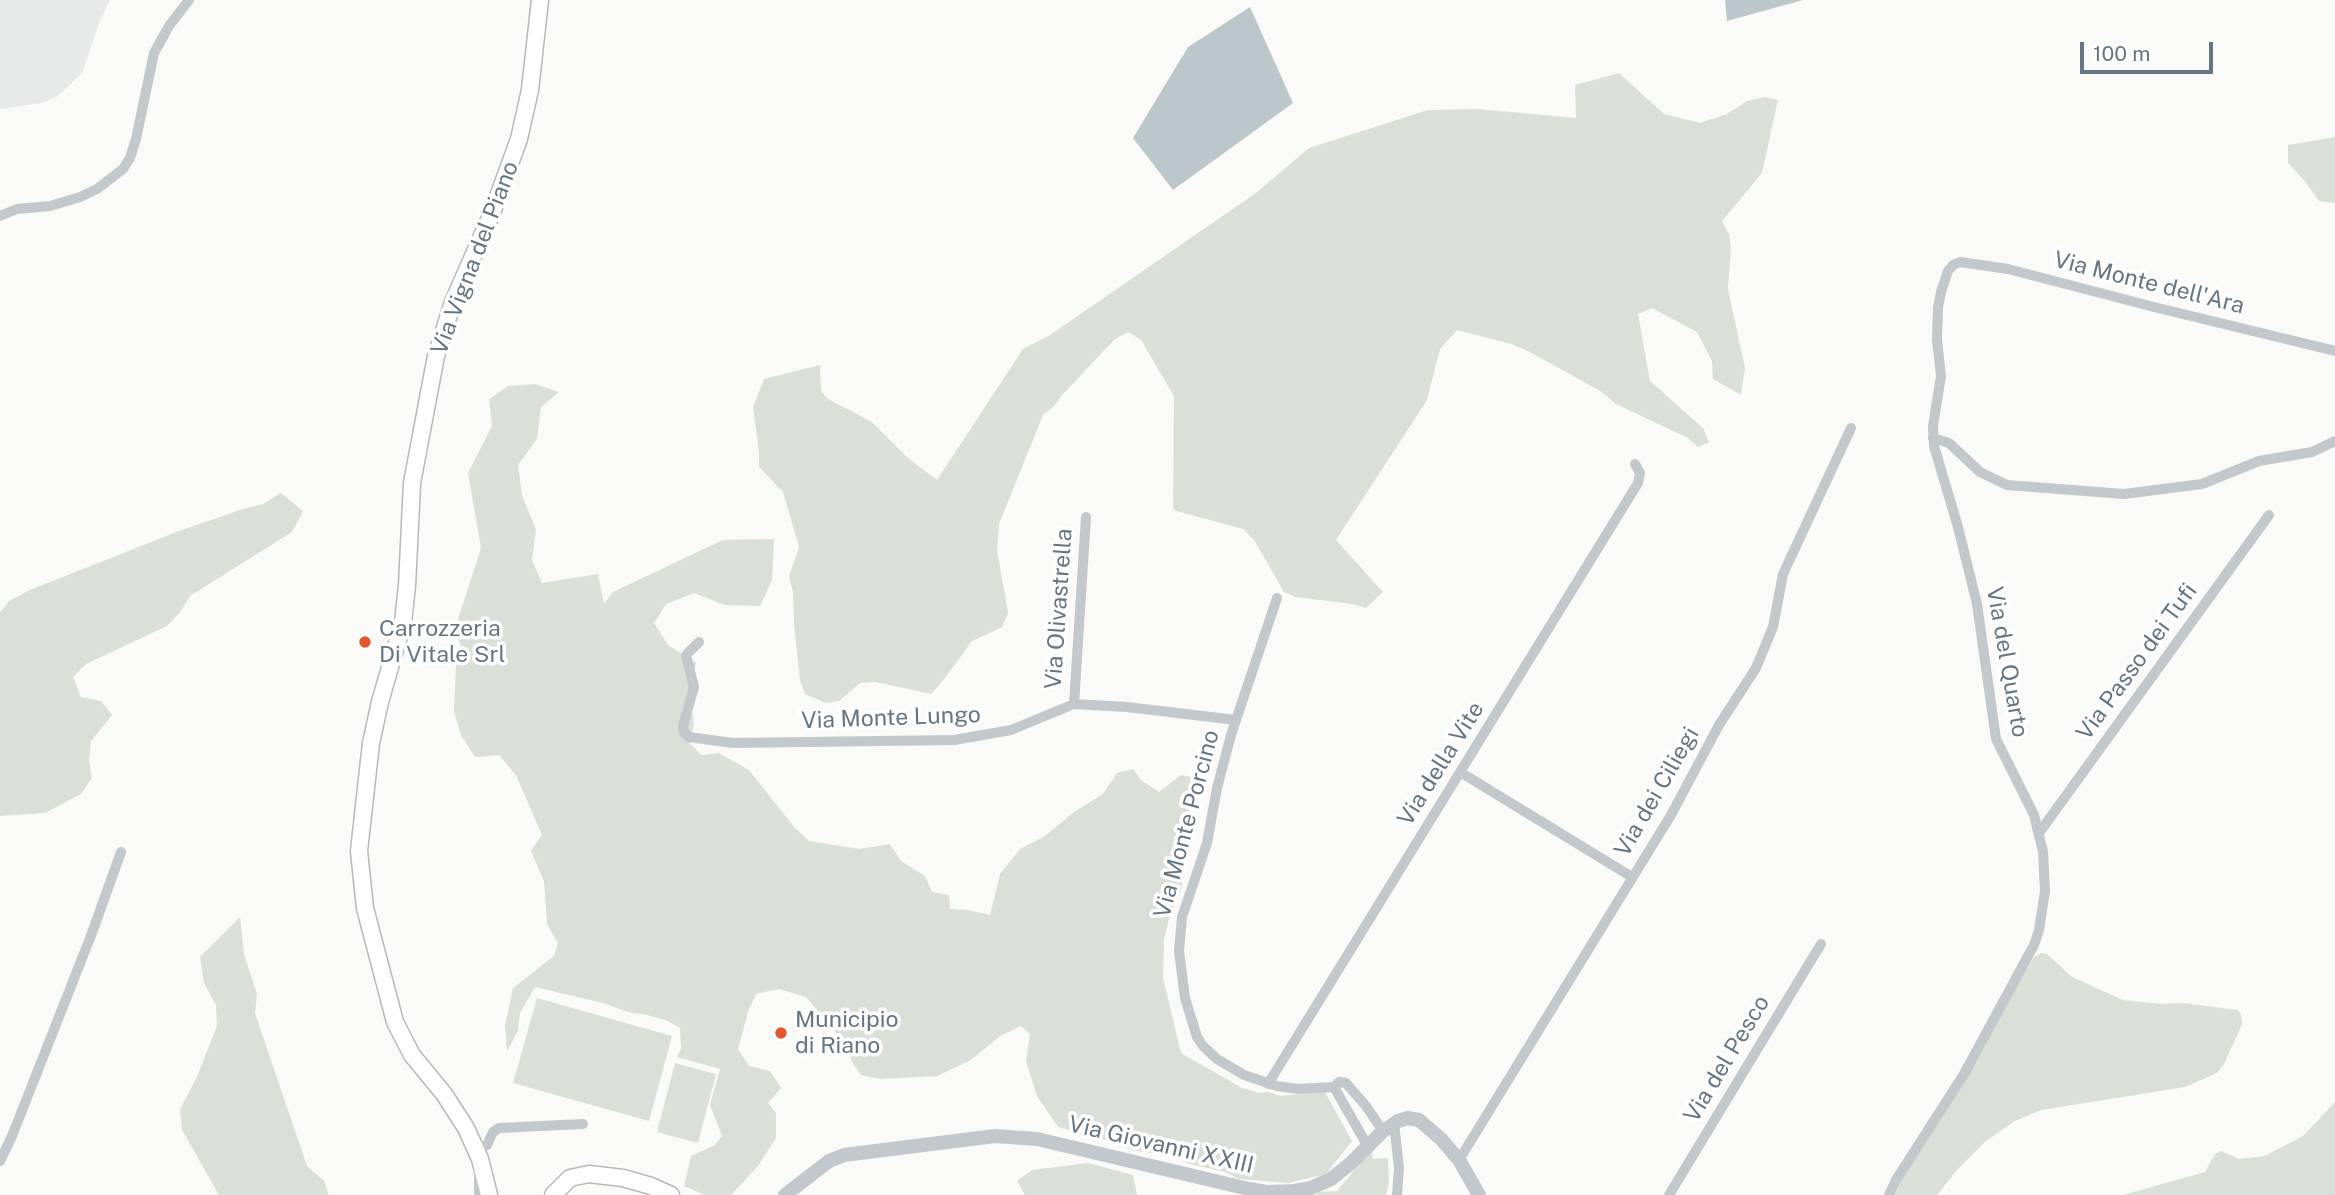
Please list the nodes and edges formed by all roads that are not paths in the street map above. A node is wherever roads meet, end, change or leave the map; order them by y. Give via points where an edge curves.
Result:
1 (189, 0) edge
2 (540, 0) edge
3 (0, 216) edge
4 (1953, 265) joint
5 (2335, 351) edge
6 (1851, 428) dead end
7 (1933, 438) junction
8 (2335, 441) edge
9 (1636, 464) dead end
10 (2269, 515) dead end
11 (1086, 517) dead end
12 (1277, 598) dead end
13 (699, 642) dead end
14 (1074, 704) junction
15 (1236, 720) junction
16 (1460, 772) junction
17 (2039, 833) junction
18 (121, 852) dead end
19 (1632, 877) junction
20 (1821, 944) dead end
21 (1268, 1084) junction
22 (1334, 1087) junction
23 (583, 1124) dead end
24 (1388, 1127) junction
25 (1367, 1145) junction
26 (478, 1155) junction
27 (1459, 1160) junction
28 (0, 1161) edge
29 (479, 1195) edge
30 (489, 1195) edge
31 (553, 1195) edge
32 (671, 1195) edge
33 (785, 1195) edge
34 (1397, 1195) edge
35 (1479, 1195) edge
36 (1669, 1195) edge
37 (1889, 1195) edge

1 - 3 street via 154,53 136,139 123,169 80,197
2 - 26 main road, Via Vigna del Piano via 530,90 519,139 436,356 412,483 403,622 371,743 360,840 365,908 396,1023 412,1055 457,1113
4 - 5 street, Via Monte dell'Ara via 1963,262 2008,268
4 - 7 street, Via del Quarto via 1939,301 1941,376
6 - 19 street, Via dei Ciliegi via 1783,574 1773,627 1756,668
7 - 8 street via 1949,443 1980,472 2007,485 2124,494 2207,483 2259,461 2312,452
7 - 17 street, Via del Quarto via 1978,612 1995,736
9 - 16 street, Via della Vite via 1638,483
10 - 17 street, Via Passo dei Tufi
11 - 14 street, Via Olivastrella
12 - 15 street, Via Monte Porcino
13 - 14 street, Via Monte Lungo via 686,655 694,690 683,726 689,737 733,743 962,740 1011,730
14 - 15 street, Via Monte Lungo
15 - 21 street, Via Monte Porcino via 1207,843 1182,917 1180,961 1188,1011 1199,1041 1214,1057
16 - 19 street
16 - 21 street, Via della Vite
17 - 37 street, Via del Quarto via 2045,881 2036,942 1964,1074
18 - 28 street
19 - 27 street, Via dei Ciliegi
20 - 36 street, Via del Pesco
21 - 22 street, Via Monte Porcino via 1298,1089
22 - 24 street, Via Monte Porcino via 1339,1082 1350,1086
22 - 25 street
23 - 26 street via 496,1129
24 - 25 street, Via Giovanni XXIII
24 - 27 street via 1408,1118 1419,1120
24 - 34 street via 1399,1168
25 - 33 street, Via Giovanni XXIII via 1331,1179 1311,1188 1280,1192 1248,1189 1037,1139 987,1136 844,1155
26 - 29 street
26 - 30 main road, Via Vigna del Piano
27 - 35 street
31 - 32 main road via 570,1178 589,1174 636,1182

